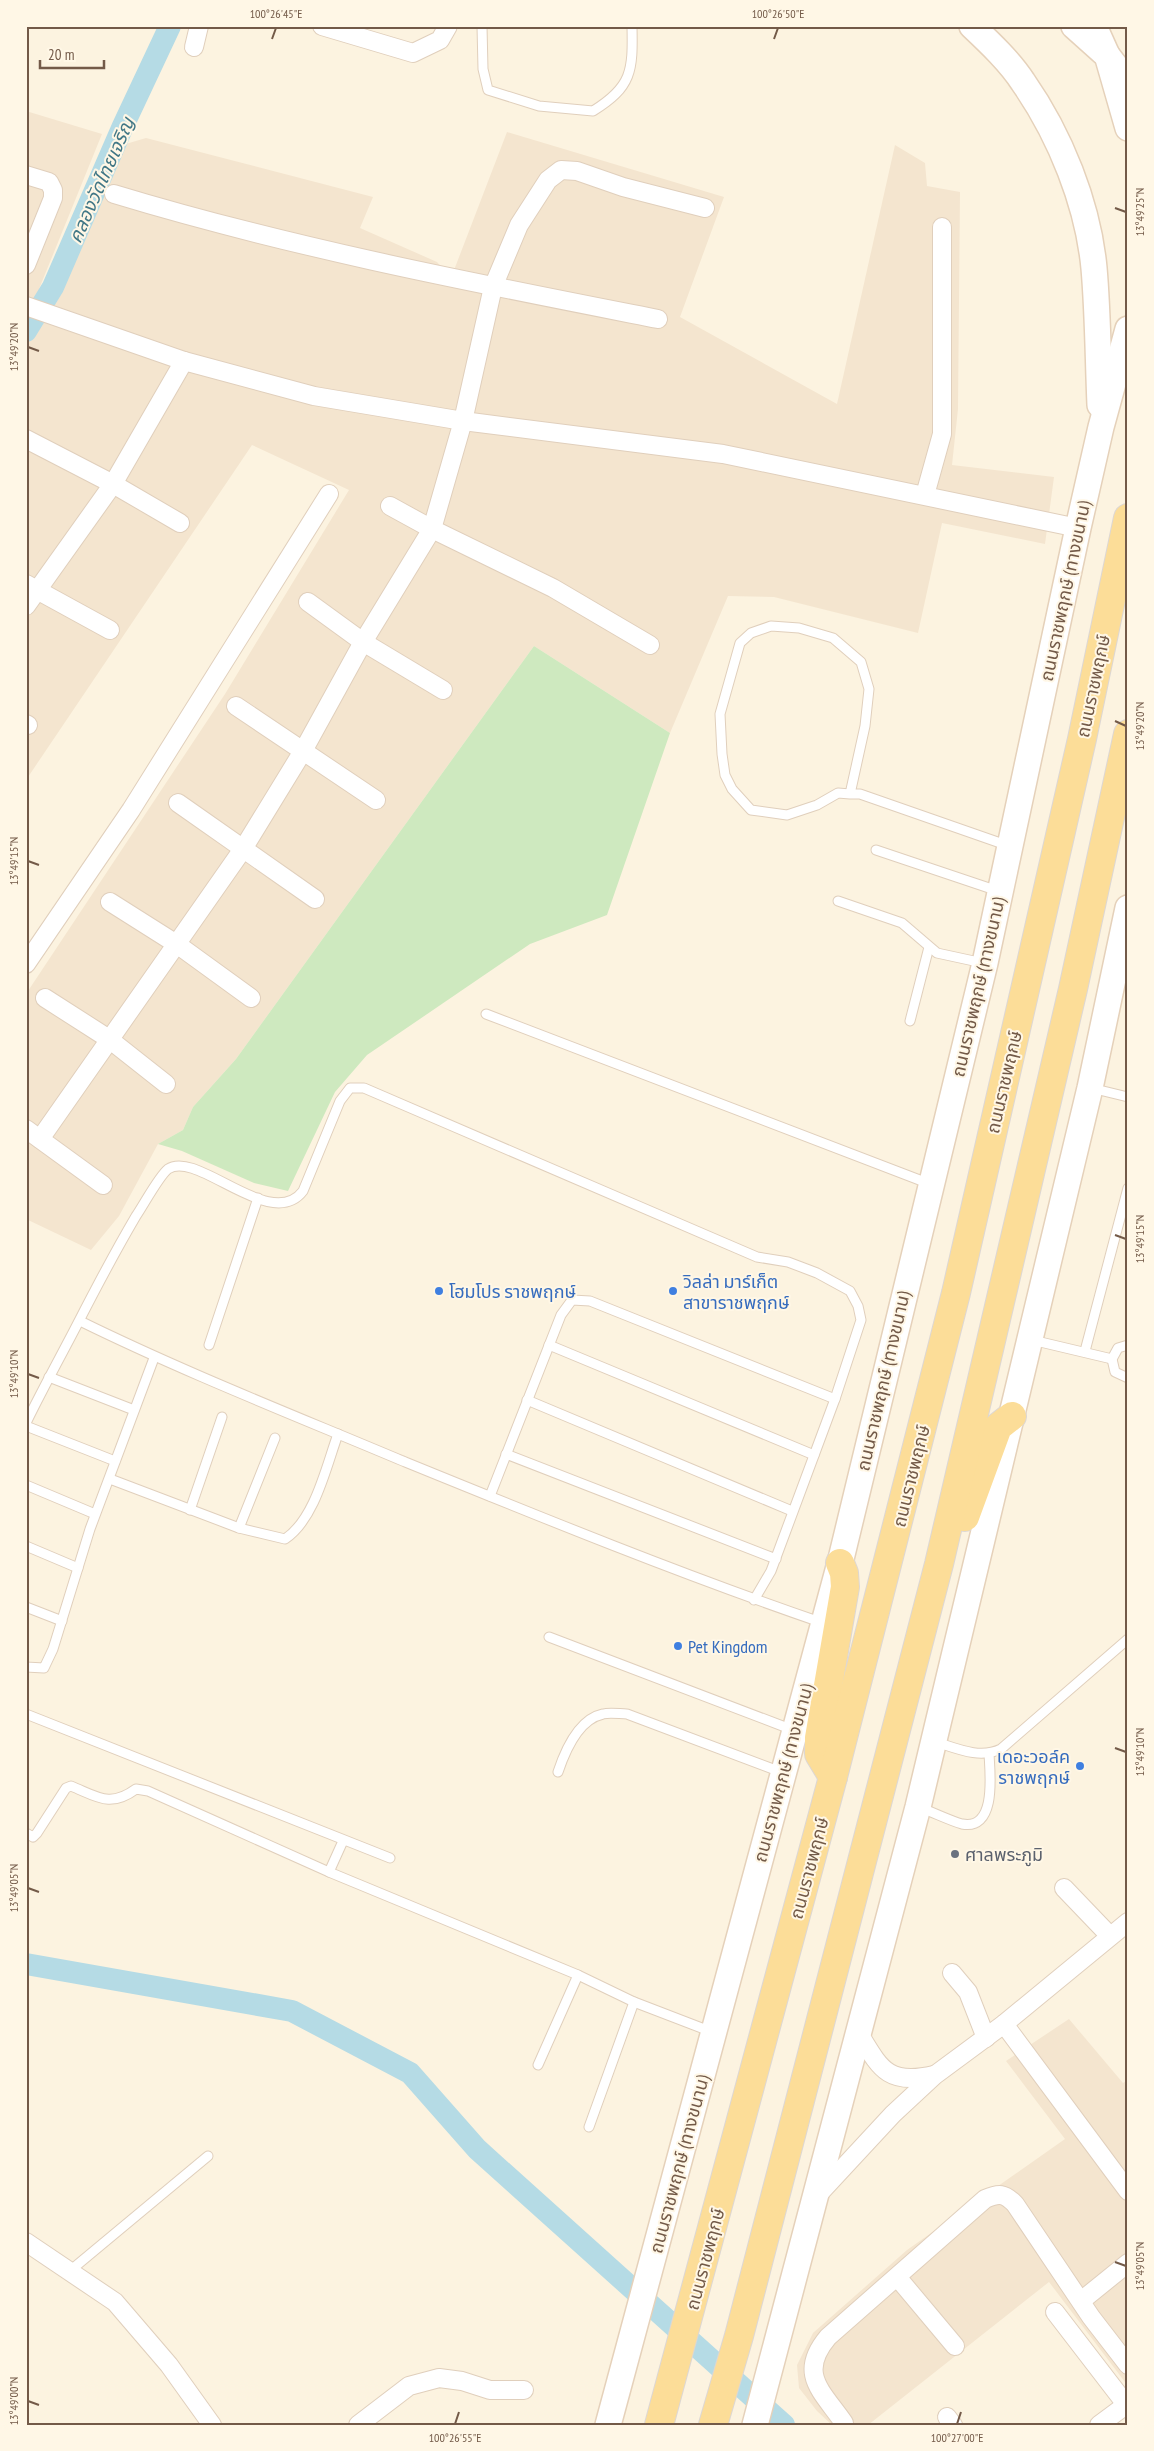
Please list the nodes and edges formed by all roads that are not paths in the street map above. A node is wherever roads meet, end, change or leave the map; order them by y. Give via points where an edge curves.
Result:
1 (199, 26) edge
2 (322, 26) edge
3 (448, 26) edge
4 (482, 26) edge
5 (632, 26) edge
6 (972, 26) edge
7 (1074, 26) edge
8 (1094, 26) edge
9 (194, 47) dead end
10 (1107, 55) junction
11 (1128, 81) edge
12 (1128, 128) edge
13 (26, 175) edge
14 (114, 194) dead end
15 (705, 208) dead end
16 (942, 227) dead end
17 (26, 265) edge
18 (492, 287) junction
19 (26, 306) edge
20 (658, 319) dead end
21 (1128, 329) edge
22 (184, 361) junction
23 (463, 422) junction
24 (1100, 427) junction
25 (26, 439) edge
26 (113, 484) junction
27 (329, 494) dead end
28 (925, 495) junction
29 (390, 506) dead end
30 (1128, 518) edge
31 (180, 523) dead end
32 (1078, 528) junction
33 (432, 530) junction
34 (32, 588) edge
35 (308, 602) dead end
36 (26, 606) edge
37 (110, 630) dead end
38 (363, 642) junction
39 (650, 645) dead end
40 (443, 690) dead end
41 (236, 706) dead end
42 (1128, 734) edge
43 (303, 751) junction
44 (850, 794) junction
45 (376, 800) dead end
46 (178, 803) dead end
47 (1011, 847) junction
48 (243, 849) junction
49 (876, 850) dead end
50 (1001, 892) junction
51 (315, 900) dead end
52 (838, 901) dead end
53 (110, 902) dead end
54 (1128, 908) edge
55 (178, 945) junction
56 (929, 948) junction
57 (985, 963) junction
58 (26, 964) edge
59 (45, 998) dead end
60 (251, 998) dead end
61 (486, 1014) dead end
62 (910, 1021) dead end
63 (109, 1039) junction
64 (166, 1084) dead end
65 (1090, 1088) junction
66 (1128, 1097) edge
67 (33, 1134) edge
68 (930, 1184) junction
69 (103, 1185) dead end
70 (1128, 1188) edge
71 (258, 1198) junction
72 (80, 1321) junction
73 (1029, 1339) junction
74 (549, 1345) junction
75 (1128, 1345) edge
76 (209, 1346) dead end
77 (1085, 1351) junction
78 (154, 1358) junction
79 (1112, 1359) junction
80 (49, 1377) junction
81 (1128, 1378) edge
82 (835, 1399) junction
83 (527, 1400) junction
84 (134, 1410) junction
85 (222, 1416) dead end
86 (1012, 1416) junction
87 (26, 1425) edge
88 (338, 1434) junction
89 (275, 1438) dead end
90 (506, 1454) junction
91 (814, 1455) junction
92 (115, 1461) junction
93 (110, 1479) junction
94 (26, 1485) edge
95 (490, 1496) junction
96 (190, 1510) junction
97 (792, 1511) junction
98 (95, 1514) junction
99 (239, 1528) junction
100 (26, 1546) edge
101 (776, 1559) junction
102 (840, 1563) junction
103 (939, 1564) junction
104 (78, 1568) junction
105 (754, 1600) junction
106 (26, 1607) edge
107 (62, 1621) junction
108 (824, 1623) junction
109 (549, 1638) dead end
110 (1128, 1639) edge
111 (26, 1667) edge
112 (26, 1714) edge
113 (795, 1731) junction
114 (934, 1741) junction
115 (989, 1754) junction
116 (558, 1772) dead end
117 (784, 1773) junction
118 (833, 1777) junction
119 (918, 1807) junction
120 (26, 1833) edge
121 (342, 1841) junction
122 (390, 1858) dead end
123 (329, 1872) junction
124 (1064, 1888) dead end
125 (1128, 1922) edge
126 (1110, 1936) junction
127 (952, 1973) dead end
128 (578, 1975) junction
129 (634, 2002) junction
130 (1004, 2024) junction
131 (858, 2032) junction
132 (714, 2033) junction
133 (986, 2038) junction
134 (538, 2065) dead end
135 (934, 2075) junction
136 (589, 2127) dead end
137 (208, 2156) dead end
138 (1128, 2191) edge
139 (816, 2198) junction
140 (26, 2242) edge
141 (1128, 2263) edge
142 (71, 2270) junction
143 (898, 2278) junction
144 (1081, 2300) junction
145 (1055, 2312) dead end
146 (954, 2346) dead end
147 (1128, 2365) edge
148 (524, 2390) dead end
149 (1127, 2406) edge
150 (716, 2413) edge
151 (844, 2423) dead end
152 (756, 2424) edge
153 (212, 2425) edge
154 (358, 2425) edge
155 (608, 2425) edge
156 (660, 2425) edge
157 (1099, 2425) edge

1 - 9 street
2 - 3 street via 413,53 440,40
4 - 5 lane via 483,69 488,90 539,106 593,111 620,92 628,79
6 - 24 main road via 1023,82 1061,150 1086,219 1094,268
7 - 10 main road
8 - 10 main road
10 - 11 main road
10 - 12 main road
13 - 17 street via 49,182 53,190 48,215
14 - 18 street via 203,221 380,264
15 - 18 street via 624,188 577,171 560,170 548,180 519,225
16 - 28 street via 942,434
18 - 20 street
18 - 23 street
19 - 22 street
21 - 24 main road, ถนนราชพฤกษ์ (ทางขนาน)
22 - 23 street via 314,396
22 - 26 street
23 - 28 street via 723,454
23 - 33 street
24 - 32 main road, ถนนราชพฤกษ์ (ทางขนาน)
25 - 26 street
26 - 31 street
26 - 34 street
27 - 58 street via 131,810
28 - 32 street
29 - 33 street
30 - 118 main road, ถนนราชพฤกษ์ via 1082,739 956,1293
32 - 47 main road, ถนนราชพฤกษ์ (ทางขนาน)
33 - 38 street
33 - 39 street via 553,588
34 - 36 street
34 - 37 street
35 - 38 street
38 - 40 street
38 - 43 street
41 - 43 street
42 - 103 main road via 1073,989
43 - 45 street
43 - 48 street
44 - 44 lane via 866,726 869,689 861,662 833,638 799,628 771,626 751,632 740,643 720,714 725,775 732,789 751,810 787,816 838,794
44 - 47 lane via 860,794
46 - 48 street
47 - 50 main road, ถนนราชพฤกษ์ (ทางขนาน)
48 - 51 street
48 - 55 street
49 - 50 lane
50 - 57 main road, ถนนราชพฤกษ์ (ทางขนาน)
52 - 56 lane via 902,923
53 - 55 street
54 - 65 main road
55 - 60 street
55 - 63 street
56 - 57 lane
56 - 62 lane
57 - 68 main road, ถนนราชพฤกษ์ (ทางขนาน)
59 - 63 street
61 - 68 lane
63 - 64 street
63 - 67 street
65 - 66 lane
65 - 73 main road
67 - 69 street
68 - 102 main road, ถนนราชพฤกษ์ (ทางขนาน)
70 - 77 lane
71 - 72 lane via 193,1168 180,1166 168,1169 106,1268
71 - 76 lane
71 - 82 lane via 282,1204 298,1197 340,1101 350,1088 364,1088 757,1257 788,1262 850,1290 861,1320
72 - 78 lane
72 - 80 lane
73 - 77 lane
73 - 86 main road
74 - 82 lane via 561,1315 572,1300 590,1301
74 - 83 lane
74 - 91 lane
75 - 79 lane via 1118,1348
77 - 79 lane
78 - 84 lane
78 - 88 lane
79 - 81 lane via 1115,1372
80 - 84 lane
80 - 87 lane
82 - 91 lane
83 - 90 lane
83 - 97 lane
84 - 92 lane
85 - 96 lane
86 - 103 main road via 998,1428 957,1541
86 - 114 main road
87 - 92 lane
88 - 95 lane
88 - 99 lane via 309,1514 296,1532 285,1539
89 - 99 lane
90 - 95 lane
90 - 101 lane
91 - 97 lane
92 - 93 lane
93 - 96 lane
93 - 98 lane
94 - 98 lane
95 - 105 lane
96 - 99 lane
97 - 101 lane
98 - 104 lane
100 - 104 lane
101 - 105 lane
102 - 108 main road, ถนนราชพฤกษ์ (ทางขนาน)
102 - 118 main road via 845,1587 819,1738 819,1754
103 - 150 main road via 739,2336
104 - 107 lane
105 - 108 lane
106 - 107 lane
107 - 111 lane via 47,1664 41,1669
108 - 113 main road, ถนนราชพฤกษ์ (ทางขนาน)
109 - 113 lane
110 - 115 lane via 1014,1739
112 - 121 lane
113 - 117 main road, ถนนราชพฤกษ์ (ทางขนาน)
114 - 115 lane
114 - 119 main road
115 - 119 lane via 990,1800 978,1822 964,1824
116 - 117 lane via 565,1751 588,1720 603,1714 627,1714
117 - 132 main road, ถนนราชพฤกษ์ (ทางขนาน)
118 - 156 main road, ถนนราชพฤกษ์
119 - 131 main road
120 - 123 lane via 33,1837 37,1833 66,1788 71,1786 111,1801 119,1800 136,1789 148,1791
121 - 122 lane
121 - 123 lane
123 - 128 lane
124 - 126 street
125 - 126 street
126 - 130 street
127 - 133 street via 968,1992
128 - 129 lane
128 - 134 lane
129 - 132 lane
129 - 136 lane
130 - 133 street
130 - 138 street
131 - 135 street via 876,2062 887,2072 912,2080
131 - 139 main road
132 - 155 main road, ถนนราชพฤกษ์ (ทางขนาน)
133 - 135 street
135 - 139 street via 893,2114
137 - 142 lane
139 - 152 main road
140 - 142 street
141 - 144 street
142 - 153 street via 115,2302 169,2365
143 - 144 street via 985,2199 997,2194 1006,2195
143 - 146 street
143 - 151 street via 828,2338 819,2348 813,2364 812,2375 817,2385
144 - 147 street
145 - 149 street
148 - 154 street via 490,2390 439,2378 409,2386
149 - 157 street

